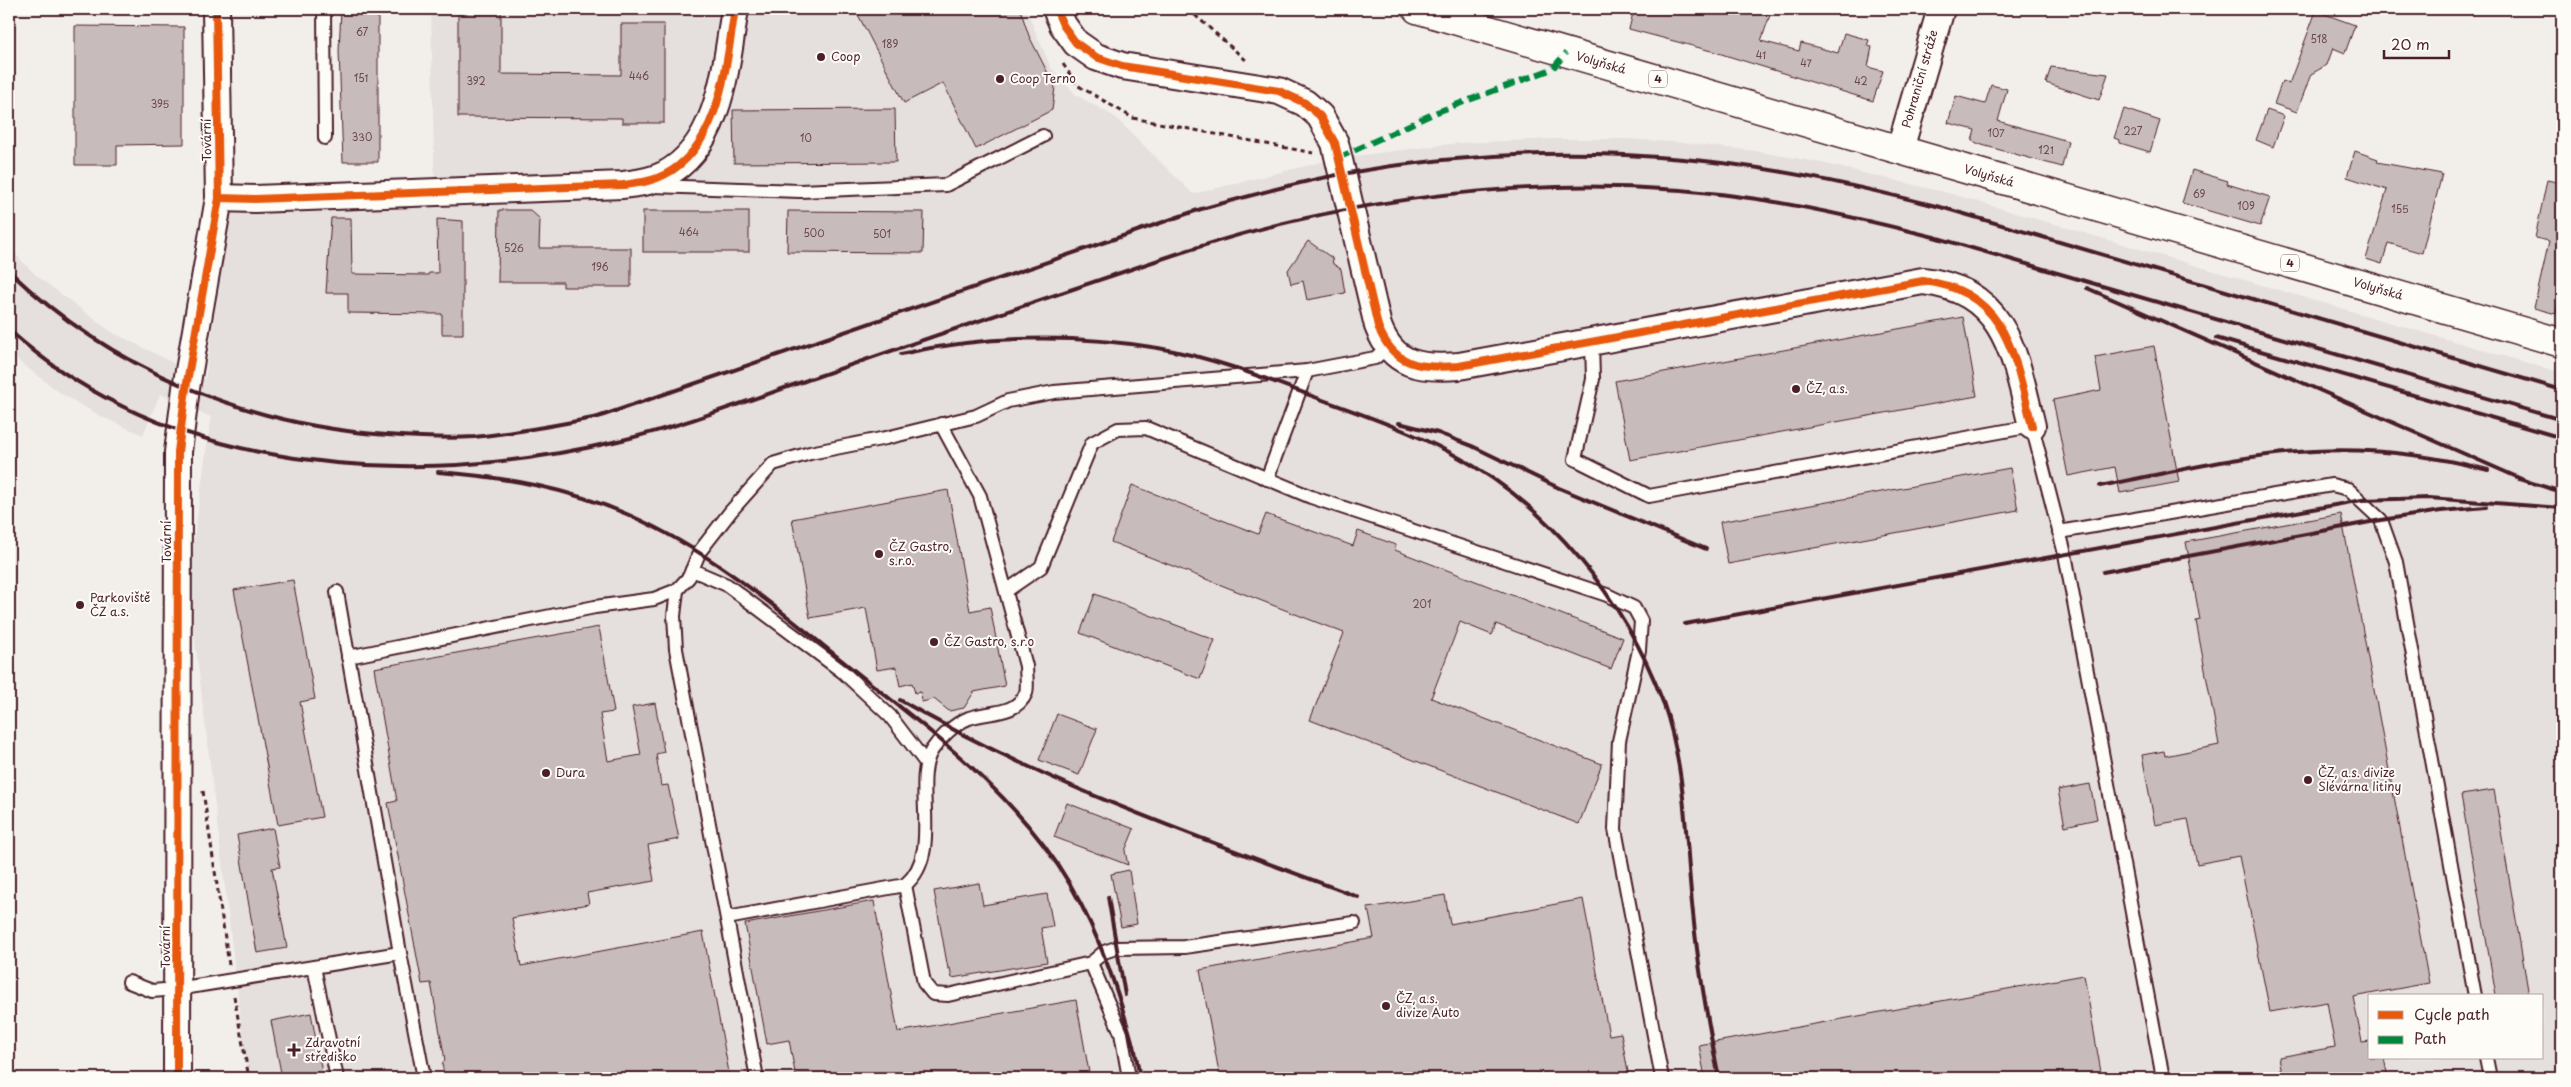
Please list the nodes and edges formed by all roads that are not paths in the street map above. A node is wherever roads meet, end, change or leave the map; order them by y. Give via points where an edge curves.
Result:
1 (216, 9) edge
2 (324, 9) edge
3 (735, 9) edge
4 (1056, 9) edge
5 (1417, 9) edge
6 (1941, 9) edge
7 (1043, 136) dead end
8 (325, 138) dead end
9 (1900, 149) junction
10 (623, 185) junction
11 (219, 198) junction
12 (1592, 342) junction
13 (2562, 343) edge
14 (1389, 346) junction
15 (1307, 371) junction
16 (941, 424) junction
17 (2032, 426) junction
18 (1267, 479) junction
19 (2059, 532) junction
20 (692, 570) junction
21 (677, 590) junction
22 (1006, 591) junction
23 (337, 592) dead end
24 (348, 657) junction
25 (926, 763) junction
26 (905, 884) junction
27 (727, 918) junction
28 (1354, 923) dead end
29 (400, 953) junction
30 (1091, 964) junction
31 (314, 967) junction
32 (129, 982) dead end
33 (177, 990) junction
34 (2475, 994) edge
35 (2486, 1060) edge
36 (177, 1078) edge
37 (337, 1078) edge
38 (424, 1078) edge
39 (757, 1078) edge
40 (1129, 1078) edge
41 (1662, 1078) edge
42 (2163, 1078) edge
43 (2490, 1078) edge

1 - 11 street, Tovární
2 - 8 lane
3 - 10 street via 716,103 699,142 663,176
4 - 14 street via 1076,43 1096,57 1122,66 1279,92 1313,110 1331,133 1378,326
5 - 9 main road, Volyňská / 4
6 - 9 street, Pohraniční stráže
7 - 10 lane via 946,185 800,191
9 - 13 main road, Volyňská / 4
10 - 11 street
11 - 33 street, Tovární via 178,452
12 - 14 street via 1436,368 1406,362
12 - 17 street via 1923,281 1945,284 1977,299 2002,330
12 - 17 lane via 1592,379 1576,459 1649,496
14 - 15 lane via 1375,358
15 - 16 lane via 1054,392 1008,401 976,416
15 - 18 lane
16 - 20 lane via 773,464 700,551
16 - 22 lane via 980,496
17 - 19 lane
18 - 22 lane via 1146,428 1118,428 1092,443 1041,567
18 - 41 lane via 1310,497 1607,595 1634,608 1641,621 1639,650 1619,742 1615,829
19 - 34 lane via 2332,485 2348,489 2382,520 2396,562
19 - 42 lane
20 - 21 lane
20 - 25 lane via 727,585 843,672 890,716
21 - 24 lane via 654,599 595,607
21 - 27 lane via 674,616 676,649
22 - 25 lane via 1026,666 1026,692 1014,707 969,718 950,729
23 - 24 lane
24 - 29 lane
25 - 26 lane via 926,826 920,863 914,877
26 - 27 lane
26 - 30 lane via 924,984 933,994 948,995
27 - 39 lane
28 - 30 lane via 1184,947 1116,948 1104,952
29 - 31 lane
29 - 38 lane
30 - 40 lane via 1121,1033
31 - 33 lane
31 - 37 lane
32 - 33 lane via 152,991
33 - 36 street, Tovární
35 - 43 lane

